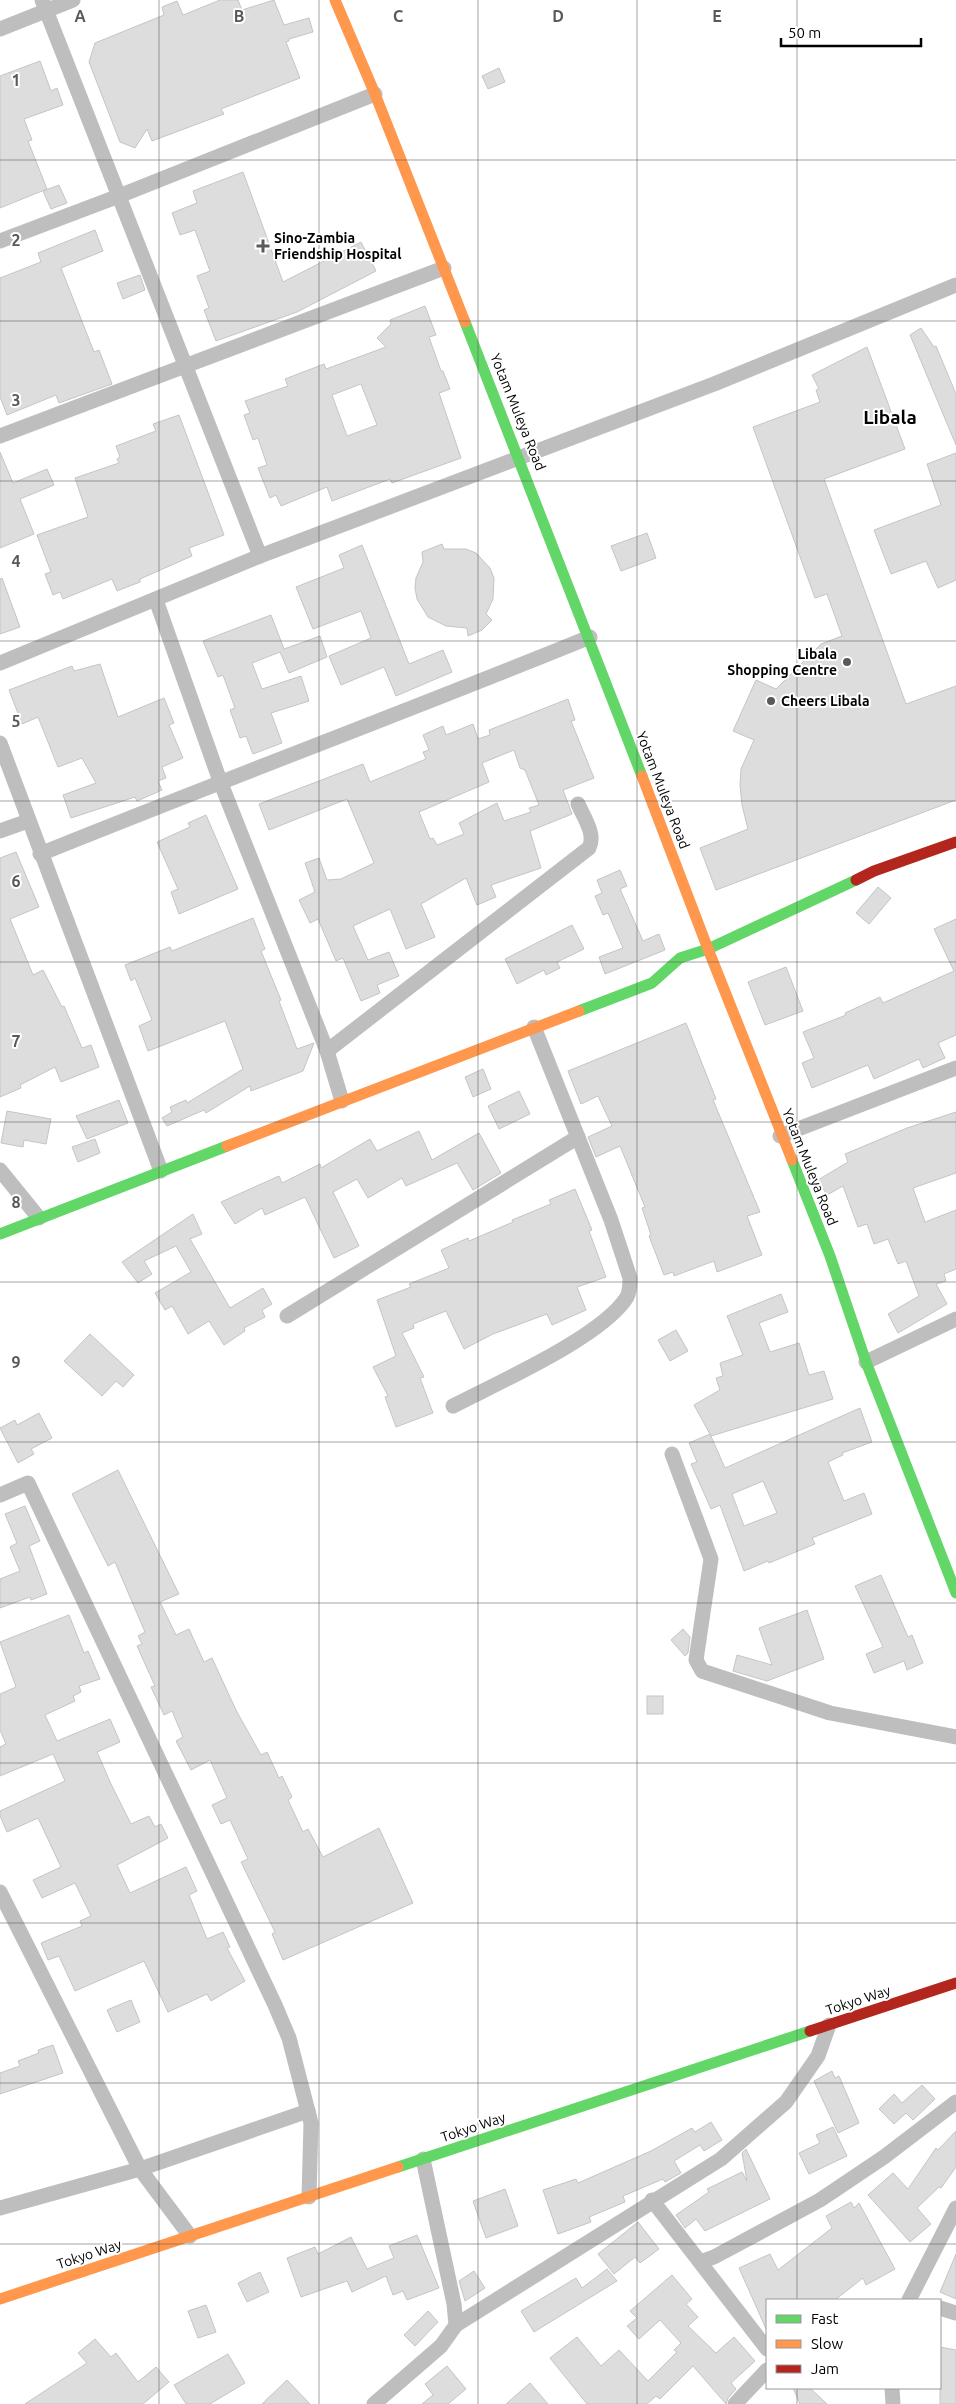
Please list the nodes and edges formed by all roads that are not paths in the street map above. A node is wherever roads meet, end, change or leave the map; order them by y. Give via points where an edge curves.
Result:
1 (73, 0) edge
2 (335, 0) edge
3 (44, 5) edge
4 (0, 29) edge
5 (375, 94) junction
6 (119, 196) junction
7 (0, 241) edge
8 (444, 268) junction
9 (956, 284) edge
10 (185, 365) junction
11 (0, 436) edge
12 (520, 456) junction
13 (260, 556) junction
14 (156, 600) junction
15 (590, 637) junction
16 (0, 663) edge
17 (0, 744) edge
18 (220, 781) junction
19 (578, 804) dead end
20 (28, 821) junction
21 (0, 831) edge
22 (956, 842) edge
23 (40, 854) junction
24 (708, 949) junction
25 (534, 1027) junction
26 (326, 1051) junction
27 (956, 1068) edge
28 (342, 1102) junction
29 (780, 1136) junction
30 (578, 1137) junction
31 (0, 1170) edge
32 (161, 1171) junction
33 (39, 1218) junction
34 (0, 1234) edge
35 (287, 1316) dead end
36 (956, 1319) edge
37 (866, 1362) junction
38 (453, 1406) dead end
39 (672, 1454) dead end
40 (0, 1495) edge
41 (956, 1593) edge
42 (956, 1737) edge
43 (0, 1892) edge
44 (956, 1983) edge
45 (829, 2025) junction
46 (956, 2102) edge
47 (308, 2111) junction
48 (423, 2159) junction
49 (140, 2169) junction
50 (309, 2197) junction
51 (652, 2200) junction
52 (0, 2208) edge
53 (956, 2208) edge
54 (190, 2236) junction
55 (700, 2262) junction
56 (0, 2299) edge
57 (912, 2299) edge
58 (941, 2308) edge
59 (956, 2313) edge
60 (456, 2325) junction
61 (766, 2348) edge
62 (766, 2371) edge
63 (892, 2389) edge
64 (374, 2404) edge
65 (735, 2404) edge
66 (892, 2404) edge

1 - 3 street
2 - 5 street, Yotam Muleya Road
3 - 4 street
3 - 6 street
5 - 6 street
5 - 8 street, Yotam Muleya Road
6 - 7 street
6 - 10 street
8 - 10 street
8 - 12 street, Yotam Muleya Road
9 - 12 street via 714,384
10 - 11 street
10 - 13 street
12 - 13 street
12 - 15 street, Yotam Muleya Road
13 - 14 street
14 - 16 street
14 - 18 street
15 - 18 street via 418,707
15 - 24 street, Yotam Muleya Road
17 - 20 street
18 - 23 street
18 - 26 street
19 - 26 street via 592,834 589,848
20 - 21 street
20 - 23 street
22 - 24 street via 874,871
23 - 32 street
24 - 25 street via 680,958 652,983
24 - 29 street, Yotam Muleya Road
25 - 28 street
25 - 30 street
26 - 28 street
27 - 29 street
28 - 32 street
29 - 37 street, Yotam Muleya Road via 830,1256
30 - 35 street
30 - 38 street via 626,1263 630,1288 626,1297 603,1323 573,1343
31 - 33 street
32 - 33 street
33 - 34 street
36 - 37 street
37 - 41 street, Yotam Muleya Road
39 - 42 street via 711,1559 696,1660 702,1671 830,1714
40 - 47 street via 28,1482 276,2005 289,2038
43 - 49 street
44 - 45 street, Tokyo Way
45 - 48 street, Tokyo Way
45 - 51 street via 818,2056 786,2102 721,2159
46 - 55 street via 884,2157 820,2200
47 - 49 street
47 - 50 street via 311,2140
48 - 50 street, Tokyo Way
48 - 60 street
49 - 52 street
49 - 54 street
50 - 54 street, Tokyo Way
51 - 55 street
51 - 60 street
53 - 57 street
54 - 56 street, Tokyo Way
55 - 61 street
58 - 59 street
60 - 64 street via 442,2346
62 - 65 street
63 - 66 street

